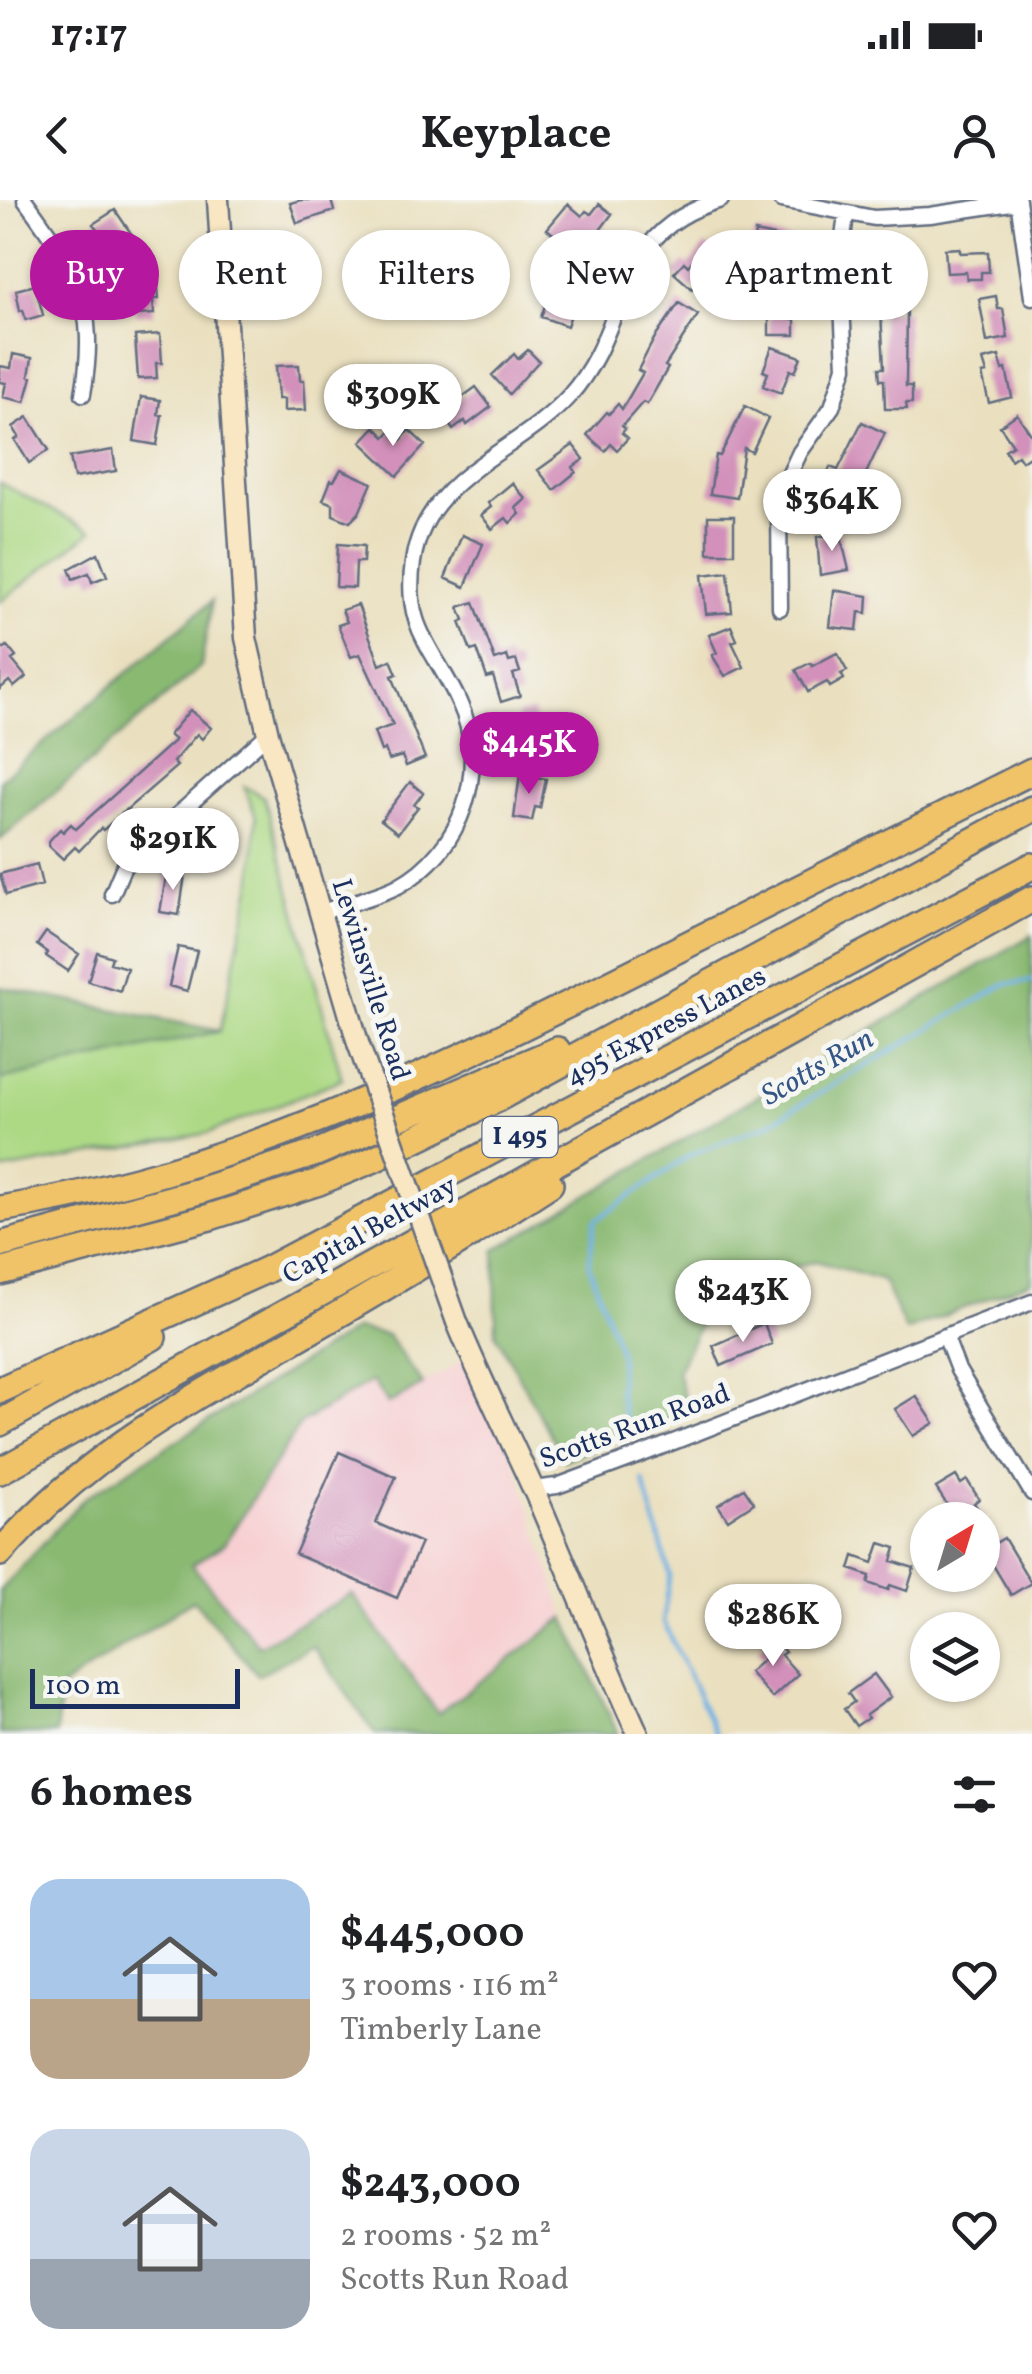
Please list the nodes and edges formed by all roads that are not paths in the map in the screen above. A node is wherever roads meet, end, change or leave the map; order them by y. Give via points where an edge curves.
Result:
1 (25, 200) edge
2 (218, 200) edge
3 (721, 200) edge
4 (781, 200) edge
5 (1018, 201) edge
6 (846, 215) junction
7 (1032, 297) edge
8 (83, 394) dead end
9 (780, 608) dead end
10 (268, 734) junction
11 (1032, 771) edge
12 (1032, 809) edge
13 (1032, 866) edge
14 (112, 894) dead end
15 (1032, 899) edge
16 (320, 913) junction
17 (708, 984) junction
18 (756, 1054) junction
19 (0, 1208) edge
20 (0, 1245) edge
21 (266, 1270) junction
22 (0, 1272) edge
23 (1032, 1302) edge
24 (946, 1338) junction
25 (0, 1390) edge
26 (0, 1422) edge
27 (0, 1471) edge
28 (533, 1489) junction
29 (1032, 1492) edge
30 (0, 1553) edge
31 (638, 1734) edge

1 - 8 street via 66,258 83,297
2 - 10 main road, Lewinsville Road via 242,595
3 - 16 street via 684,214 650,242 598,353 570,396 455,484 429,516 413,558 412,603 424,644 467,723 472,763 465,806 444,846 414,876
4 - 6 street
5 - 6 street via 904,218
5 - 7 street
6 - 9 street via 840,260 846,367 832,406 783,488
10 - 14 street via 135,853
10 - 16 main road, Lewinsville Road
11 - 19 highway via 330,1118 182,1168
12 - 17 highway, 495 Express Lanes / I 495
13 - 21 highway, 495 Express Lanes / I 495
15 - 18 highway, Capital Beltway / I 495
16 - 28 main road, Lewinsville Road, bridge via 358,1043 457,1322
17 - 20 highway via 316,1153
17 - 22 highway, 495 Express Lanes / I 495 via 434,1132 319,1182
18 - 27 highway, Capital Beltway / I 495
18 - 30 highway via 394,1282 133,1434 69,1483
21 - 25 highway, 495 Express Lanes / I 495
21 - 26 highway
23 - 24 street, Scotts Run Road
24 - 28 street, Scotts Run Road via 556,1486
24 - 29 street via 958,1370
28 - 31 main road, Lewinsville Road

